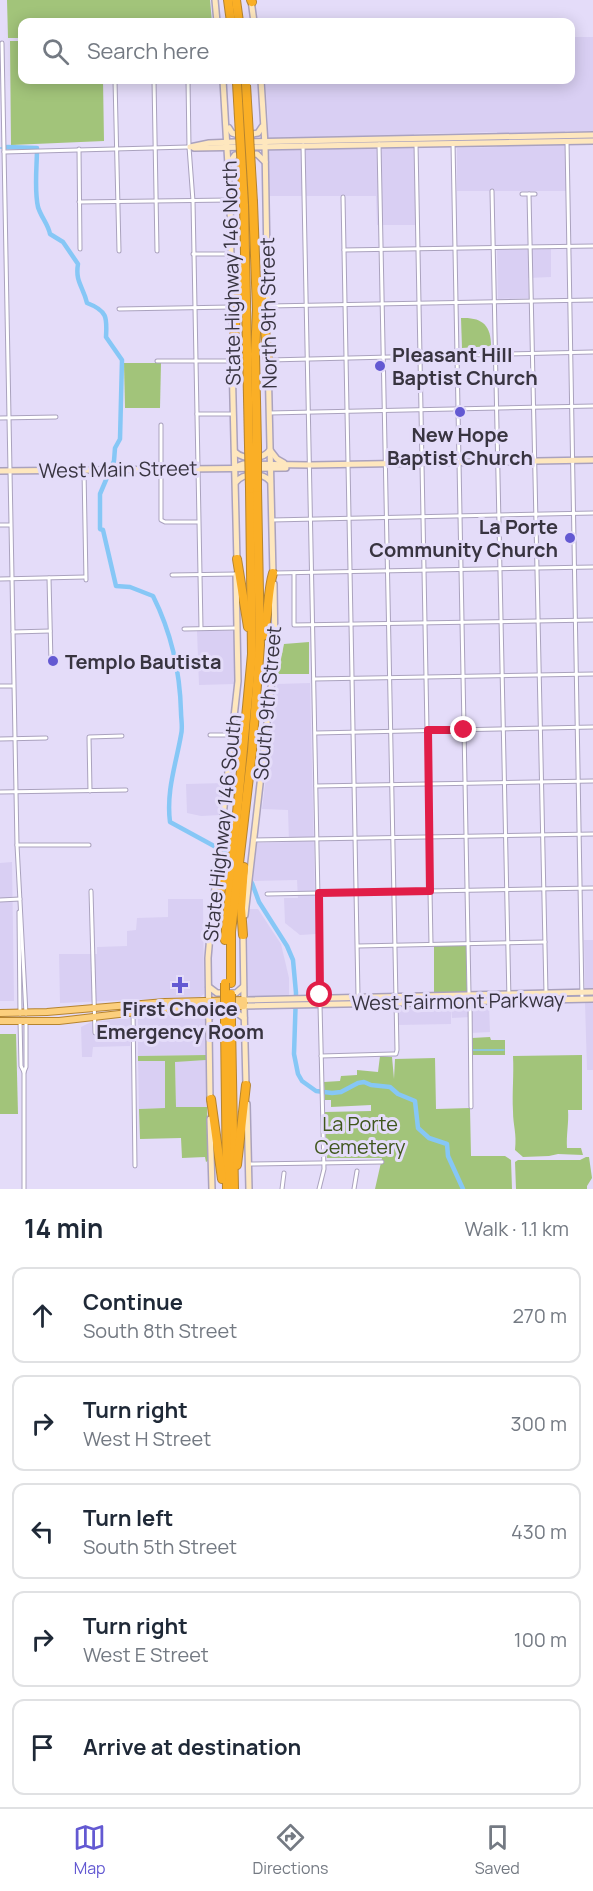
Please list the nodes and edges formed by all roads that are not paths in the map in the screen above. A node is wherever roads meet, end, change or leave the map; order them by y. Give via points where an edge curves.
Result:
1 (215, 0) edge
2 (228, 0) edge
3 (236, 0) edge
4 (251, 1) edge
5 (217, 18) edge
6 (230, 18) edge
7 (238, 18) edge
8 (253, 18) edge
9 (2, 43) dead end
10 (115, 84) edge
11 (154, 84) edge
12 (188, 84) edge
13 (223, 84) edge
14 (241, 84) edge
15 (241, 84) edge
16 (261, 84) edge
17 (264, 122) junction
18 (226, 123) junction
19 (593, 135) edge
20 (516, 140) junction
21 (453, 141) junction
22 (567, 141) junction
23 (593, 141) edge
24 (379, 142) junction
25 (416, 142) junction
26 (303, 144) junction
27 (265, 145) junction
28 (227, 146) junction
29 (155, 147) junction
30 (189, 147) junction
31 (79, 149) junction
32 (117, 149) junction
33 (4, 152) junction
34 (265, 162) junction
35 (228, 166) junction
36 (492, 191) dead end
37 (522, 194) dead end
38 (529, 194) junction
39 (535, 194) dead end
40 (343, 197) dead end
41 (230, 200) junction
42 (193, 201) junction
43 (80, 202) junction
44 (118, 202) junction
45 (156, 202) junction
46 (5, 203) junction
47 (0, 204) edge
48 (244, 227) junction
49 (255, 235) junction
50 (569, 246) junction
51 (593, 246) edge
52 (530, 247) junction
53 (455, 248) junction
54 (493, 248) junction
55 (80, 249) dead end
56 (417, 249) junction
57 (344, 250) junction
58 (381, 250) junction
59 (119, 251) dead end
60 (157, 251) dead end
61 (193, 254) junction
62 (230, 254) junction
63 (570, 300) junction
64 (593, 300) edge
65 (532, 301) junction
66 (494, 302) junction
67 (419, 303) junction
68 (456, 303) junction
69 (382, 304) junction
70 (306, 305) junction
71 (345, 305) junction
72 (267, 306) junction
73 (232, 307) junction
74 (195, 308) junction
75 (119, 309) dead end
76 (571, 352) junction
77 (593, 352) edge
78 (533, 353) junction
79 (457, 355) junction
80 (495, 355) junction
81 (420, 356) junction
82 (383, 357) junction
83 (346, 358) junction
84 (308, 359) junction
85 (196, 360) junction
86 (268, 360) junction
87 (157, 361) dead end
88 (232, 362) junction
89 (572, 406) junction
90 (593, 406) edge
91 (534, 407) junction
92 (496, 408) junction
93 (459, 409) junction
94 (384, 410) junction
95 (421, 410) junction
96 (347, 411) junction
97 (309, 412) junction
98 (269, 413) junction
99 (197, 414) junction
100 (235, 414) junction
101 (56, 417) dead end
102 (0, 418) edge
103 (9, 418) junction
104 (161, 425) dead end
105 (253, 446) junction
106 (270, 450) junction
107 (235, 452) junction
108 (573, 460) junction
109 (593, 460) edge
110 (536, 461) junction
111 (459, 462) junction
112 (497, 462) junction
113 (422, 463) junction
114 (386, 464) junction
115 (292, 465) junction
116 (310, 465) junction
117 (348, 465) junction
118 (270, 466) junction
119 (235, 467) junction
120 (197, 468) junction
121 (162, 469) junction
122 (84, 470) junction
123 (9, 471) junction
124 (0, 472) edge
125 (235, 482) junction
126 (270, 482) junction
127 (254, 489) junction
128 (593, 513) edge
129 (537, 514) junction
130 (574, 514) junction
131 (499, 515) junction
132 (461, 516) junction
133 (423, 517) junction
134 (350, 518) junction
135 (386, 518) junction
136 (311, 519) junction
137 (272, 520) junction
138 (198, 522) junction
139 (0, 525) edge
140 (11, 525) junction
141 (237, 560) junction
142 (575, 567) junction
143 (593, 567) edge
144 (538, 568) junction
145 (461, 569) junction
146 (500, 569) junction
147 (424, 570) junction
148 (387, 571) junction
149 (350, 572) junction
150 (273, 573) junction
151 (294, 573) junction
152 (312, 573) junction
153 (236, 574) junction
154 (172, 575) dead end
155 (200, 575) junction
156 (49, 578) junction
157 (0, 579) edge
158 (12, 579) junction
159 (576, 620) junction
160 (593, 620) edge
161 (539, 621) junction
162 (463, 622) junction
163 (501, 622) junction
164 (425, 623) junction
165 (352, 624) junction
166 (388, 624) junction
167 (313, 625) junction
168 (184, 628) dead end
169 (201, 628) junction
170 (237, 628) junction
171 (51, 630) junction
172 (13, 632) junction
173 (260, 645) junction
174 (252, 654) junction
175 (51, 663) dead end
176 (577, 674) junction
177 (593, 674) edge
178 (540, 675) junction
179 (502, 676) junction
180 (427, 677) junction
181 (464, 677) junction
182 (389, 678) junction
183 (314, 679) junction
184 (352, 679) junction
185 (0, 686) edge
186 (14, 686) junction
187 (578, 727) junction
188 (593, 727) edge
189 (541, 728) junction
190 (503, 729) junction
191 (428, 730) junction
192 (464, 730) junction
193 (390, 731) junction
194 (354, 732) junction
195 (316, 733) junction
196 (210, 735) dead end
197 (232, 735) junction
198 (122, 736) dead end
199 (15, 738) junction
200 (46, 738) dead end
201 (0, 739) edge
202 (593, 781) edge
203 (542, 782) junction
204 (579, 782) junction
205 (504, 783) junction
206 (428, 784) junction
207 (465, 784) junction
208 (392, 785) junction
209 (316, 786) junction
210 (354, 786) junction
211 (126, 790) dead end
212 (90, 791) junction
213 (0, 792) edge
214 (16, 792) junction
215 (580, 834) junction
216 (593, 834) edge
217 (543, 835) junction
218 (505, 836) junction
219 (429, 837) junction
220 (466, 837) junction
221 (392, 838) junction
222 (356, 839) junction
223 (253, 840) junction
224 (317, 840) junction
225 (89, 844) dead end
226 (17, 845) junction
227 (244, 864) junction
228 (236, 879) junction
229 (544, 888) junction
230 (581, 888) junction
231 (593, 888) edge
232 (468, 890) junction
233 (506, 890) junction
234 (91, 891) dead end
235 (430, 891) junction
236 (357, 892) junction
237 (394, 892) junction
238 (319, 893) junction
239 (267, 894) dead end
240 (20, 899) junction
241 (0, 900) edge
242 (211, 927) junction
243 (243, 935) joint
244 (507, 942) junction
245 (545, 942) junction
246 (468, 943) junction
247 (431, 944) junction
248 (394, 945) junction
249 (357, 946) junction
250 (208, 985) junction
251 (244, 985) junction
252 (593, 992) edge
253 (583, 996) junction
254 (508, 997) junction
255 (546, 997) junction
256 (470, 998) junction
257 (593, 999) edge
258 (358, 1000) junction
259 (395, 1000) junction
260 (320, 1001) junction
261 (208, 1003) junction
262 (244, 1003) junction
263 (132, 1004) junction
264 (94, 1007) junction
265 (0, 1012) edge
266 (133, 1013) junction
267 (23, 1017) junction
268 (95, 1018) junction
269 (209, 1018) junction
270 (245, 1020) junction
271 (0, 1023) edge
272 (95, 1034) dead end
273 (321, 1056) junction
274 (246, 1084) junction
275 (211, 1099) junction
276 (471, 1107) dead end
277 (324, 1162) junction
278 (382, 1162) dead end
279 (249, 1164) junction
280 (135, 1166) dead end
281 (357, 1171) dead end
282 (284, 1173) dead end
283 (232, 1187) edge
284 (24, 1189) edge
285 (212, 1189) edge
286 (222, 1189) edge
287 (249, 1189) edge
288 (282, 1189) edge
289 (319, 1189) edge
290 (354, 1189) edge

1 - 5 main road
2 - 6 highway
3 - 7 highway
4 - 8 main road
9 - 33 street
10 - 32 street
11 - 29 street
12 - 30 street
13 - 18 main road, State Highway 146 North
14 - 49 highway, bridge
15 - 48 highway, bridge
16 - 17 main road, State Highway 146 North
17 - 18 main road via 258,133 242,136 232,133
17 - 27 main road, State Highway 146 North
18 - 28 main road, State Highway 146 North
19 - 20 main road
20 - 21 main road
20 - 22 main road
21 - 25 main road
21 - 53 street
22 - 23 main road
22 - 50 street
24 - 25 main road
24 - 26 main road
24 - 58 street
25 - 56 street
26 - 27 main road
26 - 70 street
27 - 28 main road
27 - 34 main road, State Highway 146 North
28 - 30 main road
28 - 35 main road, State Highway 146 North
29 - 30 street
29 - 32 street
29 - 45 street
30 - 42 street
31 - 32 street
31 - 33 street
31 - 43 street
32 - 44 street
33 - 46 street
34 - 35 main road via 257,154 238,155
34 - 72 main road, North 9th Street
35 - 41 main road, State Highway 146 North
36 - 54 street
37 - 38 street
38 - 39 street
38 - 52 street
40 - 57 street
41 - 42 street
41 - 62 main road, State Highway 146 North
42 - 45 street
42 - 61 street
43 - 44 street
43 - 55 street
44 - 45 street
44 - 59 street
45 - 60 street
46 - 47 street
46 - 103 street
48 - 88 highway
48 - 105 highway
49 - 86 highway
49 - 105 highway
50 - 51 street
50 - 52 street
50 - 63 street
52 - 54 street
52 - 65 street
53 - 54 street
53 - 56 street
53 - 68 street
54 - 66 street
56 - 58 street
56 - 67 street
57 - 58 street
57 - 71 street
58 - 69 street
61 - 62 street
61 - 74 street
62 - 73 main road, State Highway 146 North
63 - 64 street
63 - 65 street
63 - 76 street
65 - 66 street
65 - 78 street
66 - 68 street
66 - 80 street
67 - 68 street
67 - 69 street
67 - 81 street
68 - 79 street
69 - 71 street
69 - 82 street
70 - 71 street
70 - 72 street
70 - 84 street
71 - 83 street
72 - 86 main road, North 9th Street
73 - 74 street
73 - 88 main road, State Highway 146 North
74 - 75 street
74 - 85 street
76 - 77 street
76 - 78 street
76 - 89 street
78 - 80 street
78 - 91 street
79 - 80 street
79 - 81 street
79 - 93 street
80 - 92 street
81 - 82 street
81 - 95 street
82 - 83 street
82 - 94 street
83 - 84 street
83 - 96 street
84 - 86 street
84 - 97 street
85 - 87 street
85 - 88 street
85 - 99 street
86 - 98 main road, North 9th Street
88 - 100 main road, State Highway 146 North
89 - 90 street
89 - 91 street
89 - 108 street
91 - 92 street
91 - 110 street
92 - 93 street
92 - 112 street
93 - 95 street
93 - 111 street
94 - 95 street
94 - 96 street
94 - 114 street
95 - 113 street
96 - 97 street
96 - 117 street
97 - 98 street
97 - 116 street
98 - 106 main road, North 9th Street
99 - 100 street
99 - 120 street
100 - 107 main road, State Highway 146 North
101 - 103 street
102 - 103 street
103 - 123 street
104 - 121 street
105 - 127 highway, bridge
106 - 107 main road via 261,457 242,457
106 - 115 main road via 279,461
106 - 118 main road, North 9th Street
107 - 119 main road, State Highway 146 North
108 - 109 main road, West Main Street
108 - 110 main road, West Main Street
108 - 130 street
110 - 112 main road, West Main Street
110 - 129 street
111 - 112 main road, West Main Street
111 - 113 main road, West Main Street
111 - 132 street
112 - 131 street
113 - 114 main road, West Main Street
113 - 133 street
114 - 117 main road, West Main Street
114 - 135 street
115 - 116 main road, West Main Street
115 - 118 main road, West Main Street
116 - 117 main road, West Main Street
116 - 136 street
117 - 134 street
118 - 119 main road, West Main Street
118 - 126 main road, South 9th Street
119 - 120 main road, West Main Street
119 - 125 main road, State Highway 146 South
120 - 121 main road, West Main Street
120 - 138 street
121 - 122 main road, West Main Street
121 - 138 street via 162,521
122 - 123 main road, West Main Street
122 - 156 street via 86,579
123 - 124 main road, West Main Street
123 - 140 street
125 - 126 main road via 243,476 263,476
125 - 141 main road, State Highway 146 South
126 - 137 main road, South 9th Street
127 - 173 highway
127 - 174 highway
128 - 130 street
129 - 130 street
129 - 131 street
129 - 144 street
130 - 142 street
131 - 132 street
131 - 146 street
132 - 133 street
132 - 145 street
133 - 135 street
133 - 147 street
134 - 135 street
134 - 136 street
134 - 149 street
135 - 148 street
136 - 137 street
136 - 152 street
137 - 150 main road, South 9th Street
138 - 155 street
139 - 140 street
140 - 158 street
141 - 153 main road, State Highway 146 South
141 - 174 highway
142 - 143 street
142 - 144 street
142 - 159 street
144 - 146 street
144 - 161 street
145 - 146 street
145 - 147 street
145 - 162 street
146 - 163 street
147 - 148 street
147 - 164 street
148 - 149 street
148 - 166 street
149 - 152 street
149 - 165 street
150 - 151 street
150 - 173 highway via 267,624
150 - 223 main road, South 9th Street via 275,653
151 - 152 street
151 - 167 street via 294,625
152 - 167 street
153 - 155 street
153 - 170 main road, State Highway 146 South
154 - 155 street
155 - 169 street
156 - 158 street
156 - 171 street
157 - 158 street
158 - 172 street
159 - 160 street
159 - 161 street
159 - 176 street
161 - 163 street
161 - 178 street
162 - 163 street
162 - 164 street
162 - 181 street
163 - 179 street
164 - 166 street
164 - 180 street
165 - 166 street
165 - 167 street
165 - 184 street
166 - 182 street
167 - 183 street
168 - 169 street
169 - 170 street
170 - 197 main road, State Highway 146 South via 238,681
171 - 172 street
171 - 175 street
172 - 186 street
173 - 227 highway
174 - 228 highway via 232,849
176 - 177 street
176 - 178 street
176 - 187 street
178 - 179 street
178 - 189 street
179 - 181 street
179 - 190 street
180 - 181 street
180 - 182 street
180 - 191 street
181 - 192 street
182 - 184 street
182 - 193 street
183 - 184 street
183 - 195 street
184 - 194 street
185 - 186 street
186 - 199 street
187 - 188 street
187 - 189 street
187 - 204 street
189 - 190 street
189 - 203 street
190 - 192 street
190 - 205 street
191 - 192 street
191 - 193 street
191 - 206 street
192 - 207 street
193 - 194 street
193 - 208 street
194 - 195 street
194 - 210 street
195 - 209 street
196 - 197 street
197 - 242 main road, State Highway 146 South
198 - 212 street via 89,737
199 - 200 street
199 - 201 street
199 - 214 street
202 - 204 street
203 - 204 street
203 - 205 street
203 - 217 street
204 - 215 street
205 - 207 street
205 - 218 street
206 - 207 street
206 - 208 street
206 - 219 street
207 - 220 street
208 - 210 street
208 - 221 street
209 - 210 street
209 - 224 street
210 - 222 street
211 - 212 street
212 - 214 street
213 - 214 street
214 - 226 street
215 - 216 street
215 - 217 street
215 - 230 street
217 - 218 street
217 - 229 street
218 - 220 street
218 - 233 street
219 - 220 street
219 - 221 street
219 - 235 street
220 - 232 street
221 - 222 street
221 - 237 street
222 - 224 street
222 - 236 street
223 - 224 street
223 - 227 main road, South 9th Street
224 - 238 street
225 - 226 street
226 - 240 street
227 - 228 highway
228 - 242 highway
228 - 243 highway
228 - 283 highway, bridge via 225,928
229 - 230 street
229 - 233 street
229 - 245 street
230 - 231 street
230 - 253 street
232 - 233 street
232 - 235 street
232 - 246 street
233 - 244 street
234 - 264 street
235 - 237 street
235 - 247 street
236 - 237 street
236 - 238 street
236 - 249 street
237 - 248 street
238 - 239 street
238 - 260 street
240 - 241 street
240 - 267 street
242 - 250 main road, State Highway 146 South
243 - 251 main road
244 - 245 street
244 - 246 street
244 - 254 street
245 - 255 street
246 - 247 street
246 - 256 street
247 - 248 street
248 - 249 street
248 - 259 street
249 - 258 street
250 - 251 main road via 217,993 236,993
250 - 261 main road, State Highway 146 South
251 - 262 main road
252 - 253 main road, West Fairmont Parkway
253 - 255 main road, West Fairmont Parkway
253 - 257 main road, West Fairmont Parkway
254 - 255 main road, West Fairmont Parkway
254 - 256 main road, West Fairmont Parkway
256 - 259 main road, West Fairmont Parkway
256 - 276 street
258 - 259 main road, West Fairmont Parkway
258 - 260 main road, West Fairmont Parkway
259 - 273 street via 396,1054
260 - 262 main road, West Fairmont Parkway
260 - 273 street
261 - 262 main road, West Fairmont Parkway
261 - 263 main road, West Fairmont Parkway
261 - 266 main road, West Fairmont Parkway
261 - 269 main road, State Highway 146 South
262 - 270 main road
263 - 264 main road, West Fairmont Parkway
263 - 266 street
264 - 267 main road, West Fairmont Parkway
264 - 268 street
265 - 267 main road, West Fairmont Parkway
266 - 268 main road, West Fairmont Parkway
266 - 280 street
267 - 268 main road, West Fairmont Parkway via 60,1021
267 - 271 main road, West Fairmont Parkway
267 - 284 street
268 - 272 street
269 - 270 main road via 214,1013 234,1011
269 - 275 main road, State Highway 146 South
270 - 274 main road
273 - 277 street
274 - 279 main road
274 - 283 highway via 240,1151
275 - 285 main road, State Highway 146 South
275 - 286 highway
277 - 278 street
277 - 279 street
277 - 289 street
279 - 287 main road
281 - 290 street
282 - 288 street

